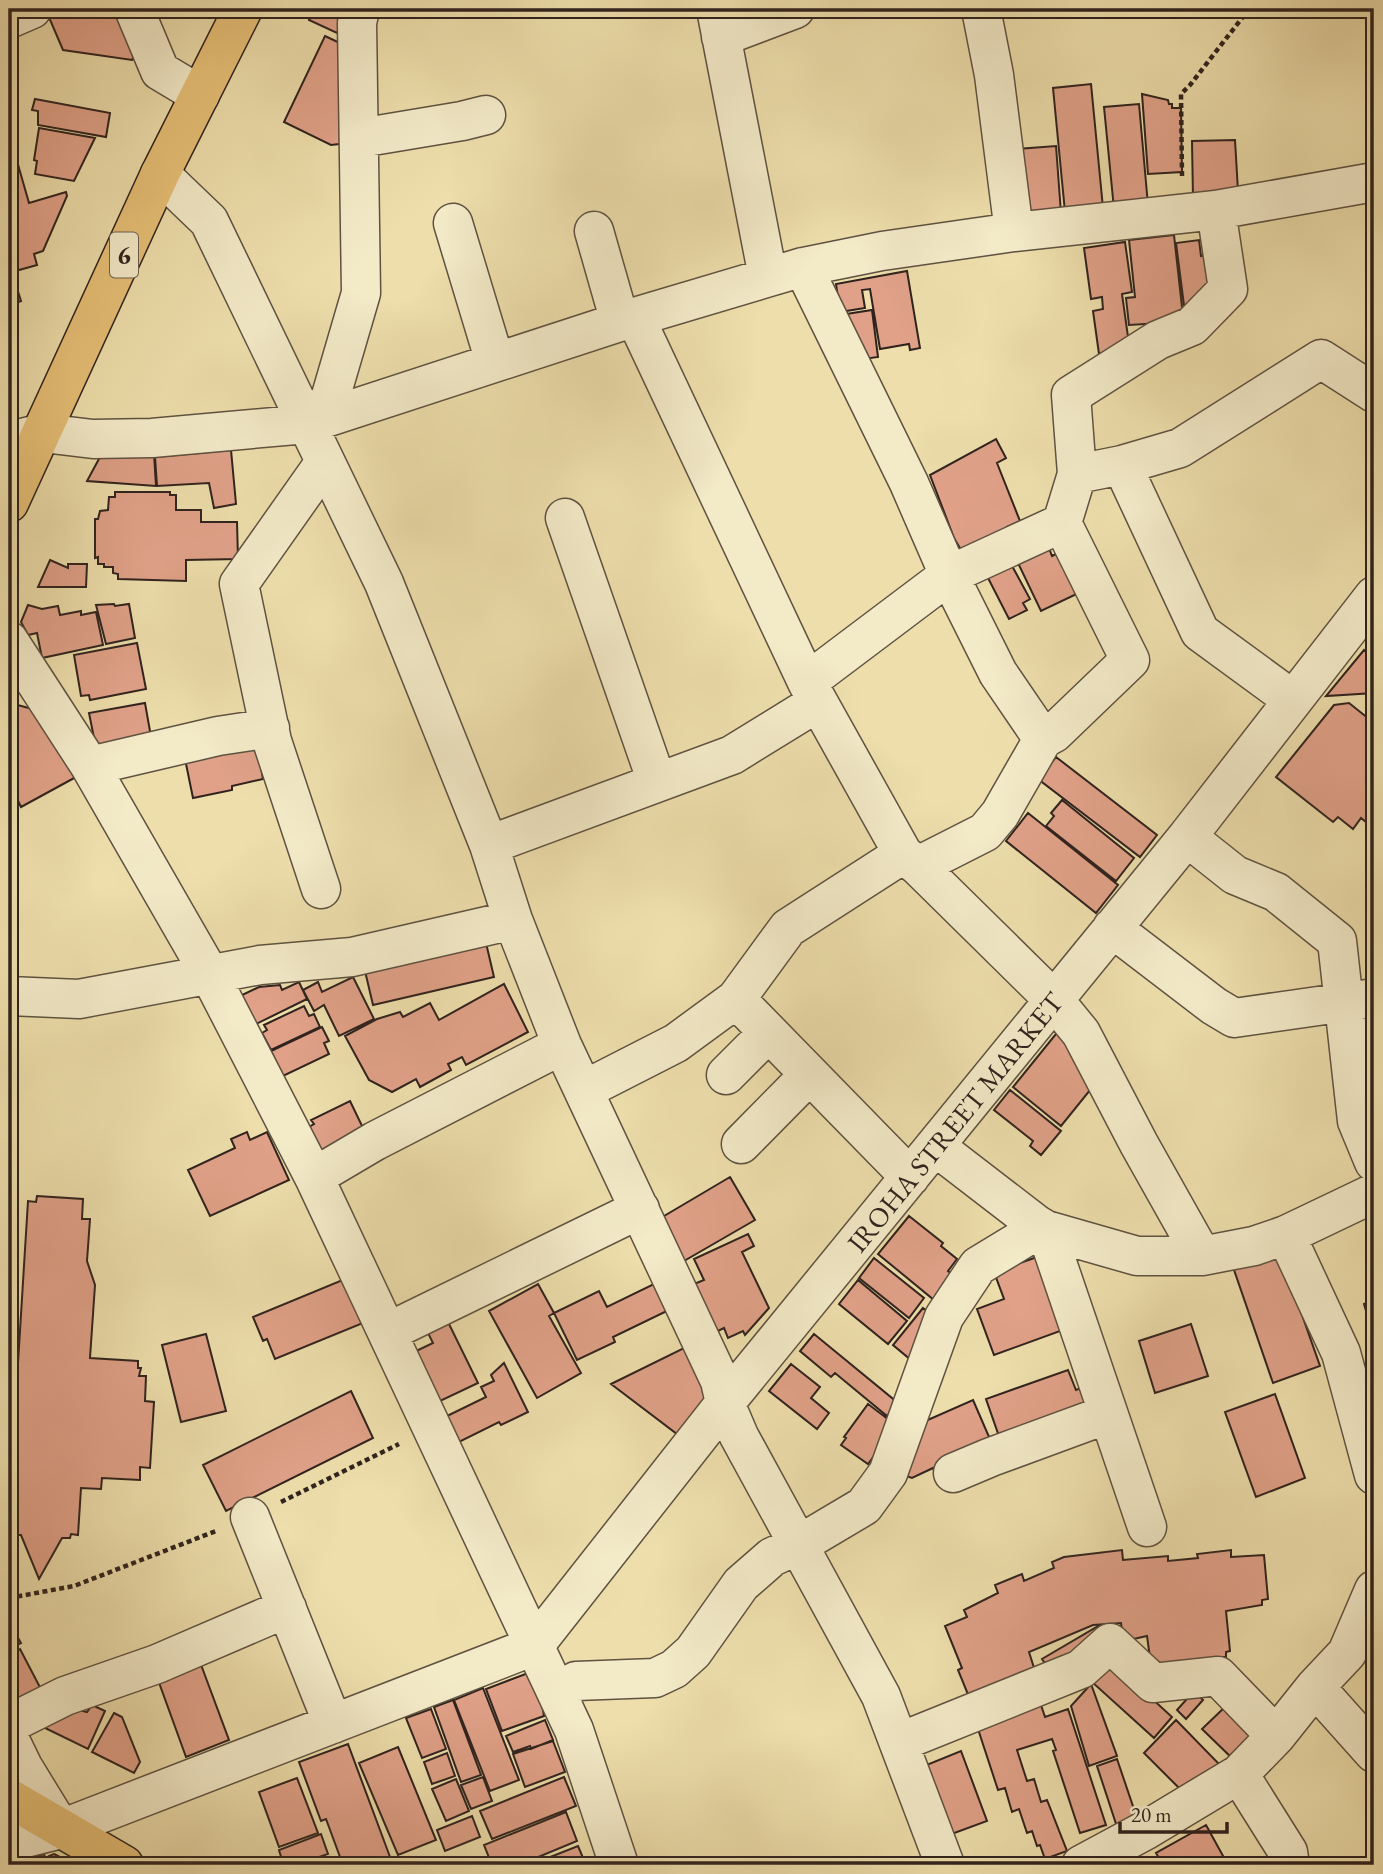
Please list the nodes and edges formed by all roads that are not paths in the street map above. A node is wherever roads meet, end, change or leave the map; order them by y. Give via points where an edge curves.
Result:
1 (32, 9) edge
2 (134, 9) edge
3 (243, 9) edge
4 (360, 9) edge
5 (796, 9) edge
6 (981, 9) edge
7 (9, 19) edge
8 (718, 23) edge
9 (200, 95) junction
10 (486, 115) dead end
11 (360, 138) junction
12 (160, 174) junction
13 (1374, 182) edge
14 (1199, 212) junction
15 (453, 223) dead end
16 (594, 231) dead end
17 (1014, 232) junction
18 (786, 272) junction
19 (627, 320) junction
20 (495, 362) junction
21 (1374, 393) edge
22 (307, 424) junction
23 (26, 437) edge
24 (325, 462) junction
25 (1122, 465) junction
26 (1077, 474) junction
27 (9, 503) edge
28 (565, 518) dead end
29 (1062, 523) junction
30 (949, 575) junction
31 (1374, 596) edge
32 (9, 641) edge
33 (813, 692) junction
34 (1293, 700) junction
35 (270, 728) junction
36 (1043, 739) junction
37 (90, 766) junction
38 (657, 782) junction
39 (1187, 837) junction
40 (489, 845) junction
41 (911, 860) junction
42 (321, 889) dead end
43 (513, 920) junction
44 (1112, 928) junction
45 (209, 973) junction
46 (9, 996) edge
47 (736, 999) junction
48 (1054, 1000) junction
49 (1360, 1000) edge
50 (768, 1033) junction
51 (562, 1045) junction
52 (726, 1074) dead end
53 (809, 1075) junction
54 (584, 1090) junction
55 (741, 1144) dead end
56 (936, 1147) junction
57 (1374, 1162) edge
58 (314, 1177) junction
59 (910, 1177) junction
60 (1374, 1193) edge
61 (640, 1209) junction
62 (1041, 1227) junction
63 (1286, 1235) junction
64 (1202, 1255) junction
65 (388, 1332) junction
66 (725, 1403) junction
67 (1108, 1414) junction
68 (953, 1474) dead end
69 (1374, 1475) edge
70 (250, 1517) dead end
71 (1147, 1527) dead end
72 (800, 1544) junction
73 (1374, 1590) edge
74 (287, 1608) junction
75 (534, 1646) junction
76 (1315, 1687) junction
77 (558, 1694) junction
78 (9, 1724) edge
79 (333, 1724) junction
80 (1276, 1736) junction
81 (9, 1738) edge
82 (900, 1742) junction
83 (1374, 1753) edge
84 (1239, 1774) junction
85 (9, 1798) edge
86 (61, 1829) junction
87 (9, 1842) edge
88 (107, 1860) edge
89 (619, 1865) edge
90 (945, 1865) edge
91 (1081, 1865) edge
92 (1290, 1865) edge

1 - 7 street
2 - 9 street via 160,71
3 - 9 main road, 6
4 - 11 street
5 - 8 street
6 - 17 street
8 - 18 street
9 - 12 main road, 6
10 - 11 street
11 - 22 street via 361,293 330,399
12 - 22 street via 209,221
12 - 23 main road, 6
13 - 14 street
14 - 17 street
14 - 26 street via 1228,289 1192,326 1158,340 1071,395
15 - 20 street
16 - 19 street
17 - 18 street via 882,251
18 - 19 street
18 - 30 street via 909,483
19 - 20 street
19 - 33 street
20 - 22 street
21 - 25 street via 1321,359 1180,448
22 - 23 street via 152,438
22 - 24 street
23 - 27 main road, 6
24 - 35 street via 239,584
24 - 40 street via 384,583
25 - 26 street
25 - 34 street via 1199,632
26 - 29 street
28 - 38 street
29 - 30 street
29 - 36 street via 1130,660
30 - 33 street
30 - 36 street via 998,673
31 - 34 street, IROHA STREET MARKET
32 - 37 street
33 - 38 street via 732,755
33 - 41 street
34 - 39 street, IROHA STREET MARKET
35 - 37 street
35 - 42 street
36 - 41 street via 985,832
37 - 45 street
38 - 40 street
39 - 44 street, IROHA STREET MARKET
39 - 49 street via 1235,875 1276,892 1337,941
40 - 43 street
41 - 47 street via 788,928
41 - 48 street
43 - 45 street via 352,957
43 - 51 street
44 - 48 street, IROHA STREET MARKET
44 - 49 street via 1234,1017
45 - 46 street via 79,999
45 - 58 street
47 - 50 street
47 - 54 street via 676,1043
48 - 56 street, IROHA STREET MARKET
48 - 64 street via 1081,1033
49 - 57 street via 1357,1121
50 - 52 street
50 - 53 street
51 - 54 street
51 - 58 street via 374,1141
53 - 55 street
53 - 59 street
54 - 61 street
56 - 59 street, IROHA STREET MARKET
56 - 62 street
58 - 65 street
59 - 66 street, IROHA STREET MARKET
60 - 63 street
61 - 65 street
61 - 66 street via 720,1381
62 - 64 street via 1137,1256
62 - 67 street
62 - 72 street via 978,1266 944,1317 888,1472 864,1506
63 - 64 street
63 - 69 street via 1341,1353
65 - 75 street
66 - 72 street
66 - 75 street, IROHA STREET MARKET
67 - 68 street
67 - 71 street
70 - 74 street
72 - 77 street via 772,1557 741,1584 693,1651 674,1669 655,1678 576,1681
72 - 82 street via 881,1696
73 - 76 street via 1348,1653
74 - 78 street via 157,1664 65,1696
74 - 79 street
75 - 77 street
75 - 79 street
76 - 80 street
76 - 83 street
77 - 89 street
79 - 86 street
80 - 82 street via 1218,1676 1153,1683 1110,1643 1081,1670
80 - 84 street
81 - 86 street
82 - 90 street
84 - 91 street
84 - 92 street via 1288,1852
85 - 86 main road
86 - 87 street
86 - 88 main road

